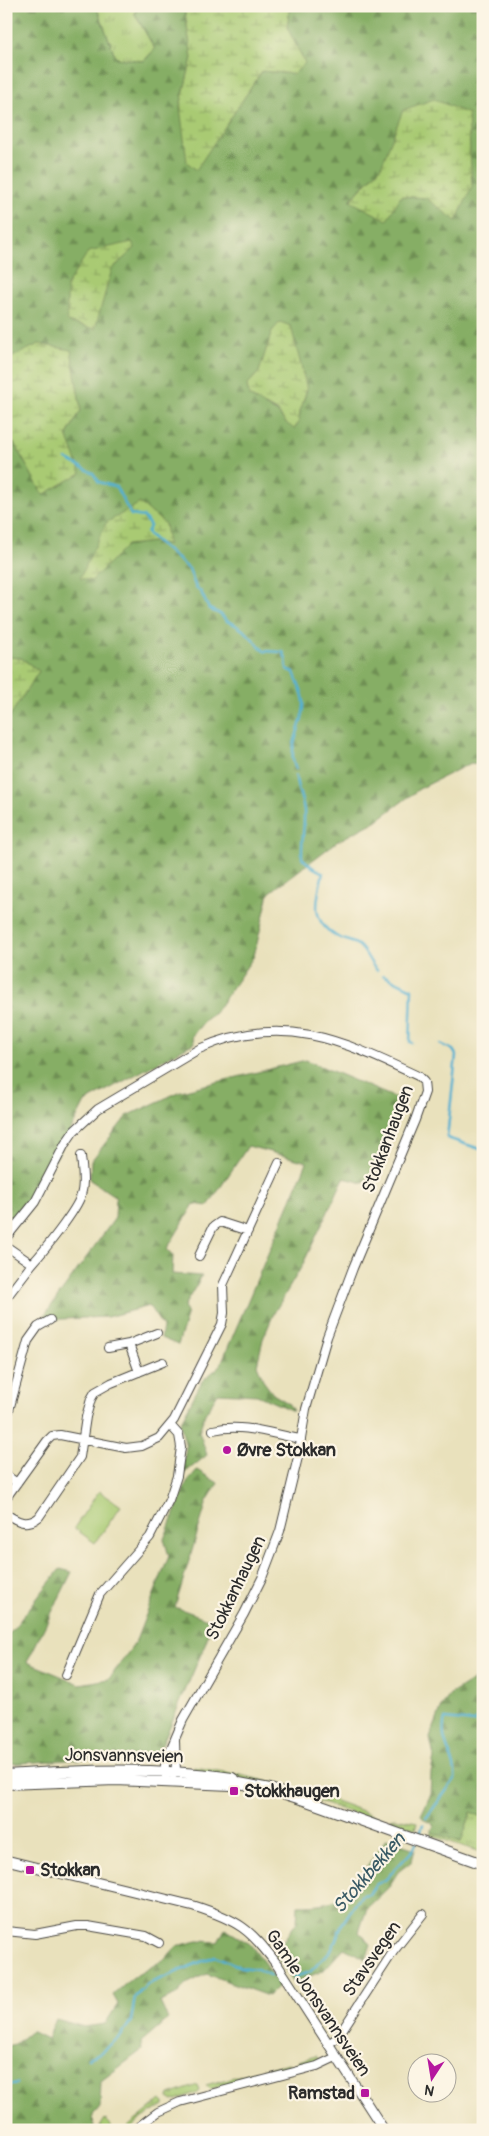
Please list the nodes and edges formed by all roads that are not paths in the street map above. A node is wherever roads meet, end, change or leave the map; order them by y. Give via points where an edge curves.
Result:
1 (81, 1156) dead end
2 (279, 1163) dead end
3 (248, 1231) junction
4 (6, 1238) edge
5 (6, 1246) edge
6 (199, 1256) dead end
7 (32, 1264) junction
8 (6, 1298) edge
9 (50, 1320) dead end
10 (157, 1333) dead end
11 (129, 1344) junction
12 (108, 1348) dead end
13 (163, 1362) dead end
14 (139, 1372) junction
15 (6, 1421) edge
16 (171, 1426) junction
17 (213, 1430) dead end
18 (81, 1439) junction
19 (301, 1439) junction
20 (6, 1475) edge
21 (17, 1483) junction
22 (6, 1498) edge
23 (6, 1514) edge
24 (66, 1675) dead end
25 (175, 1741) junction
26 (164, 1771) junction
27 (176, 1772) junction
28 (6, 1775) edge
29 (168, 1781) junction
30 (239, 1783) junction
31 (6, 1784) edge
32 (6, 1860) edge
33 (482, 1862) edge
34 (423, 1914) dead end
35 (6, 1931) edge
36 (159, 1943) dead end
37 (328, 2044) junction
38 (336, 2057) junction
39 (134, 2130) edge
40 (384, 2130) edge

1 - 7 street via 81,1198
2 - 3 street
3 - 6 street via 220,1222 213,1227
3 - 16 street via 223,1285 222,1324
4 - 19 street, Stokkanhaugen via 30,1210 65,1144 80,1124 98,1109 216,1041 257,1031 304,1033 353,1048 418,1076 424,1082 425,1092 327,1337 306,1409
5 - 7 street
7 - 8 street
9 - 15 street via 38,1327 28,1341
10 - 11 street
11 - 12 street
11 - 14 street
13 - 14 street
14 - 18 street via 95,1392
16 - 18 street via 154,1441 136,1448
16 - 24 street via 179,1435 181,1447 177,1476 169,1500 150,1537 100,1594
17 - 19 street via 232,1427 257,1429
18 - 21 street via 60,1435 49,1438
18 - 23 street via 83,1448 78,1461 39,1517 27,1523
19 - 25 street, Stokkanhaugen via 280,1532 262,1578 191,1704
20 - 21 street
21 - 22 street
25 - 26 street, Stokkanhaugen
25 - 27 street, Stokkanhaugen
26 - 27 main road, Jonsvannsveien
26 - 28 main road, Jonsvannsveien
26 - 29 street
27 - 29 street
27 - 30 main road, Jonsvannsveien via 232,1778
29 - 30 main road, Jonsvannsveien
29 - 31 main road, Jonsvannsveien
30 - 33 main road, Jonsvannsveien via 293,1796
32 - 37 street, Gamle Jonsvannsveien via 194,1906 235,1921 267,1951
34 - 37 street, Stavsvegen via 393,1952 337,2038
35 - 36 street via 35,1934 88,1926 146,1936
37 - 38 street, Gamle Jonsvannsveien
38 - 39 street via 317,2066 180,2102 158,2112
38 - 40 street, Gamle Jonsvannsveien

